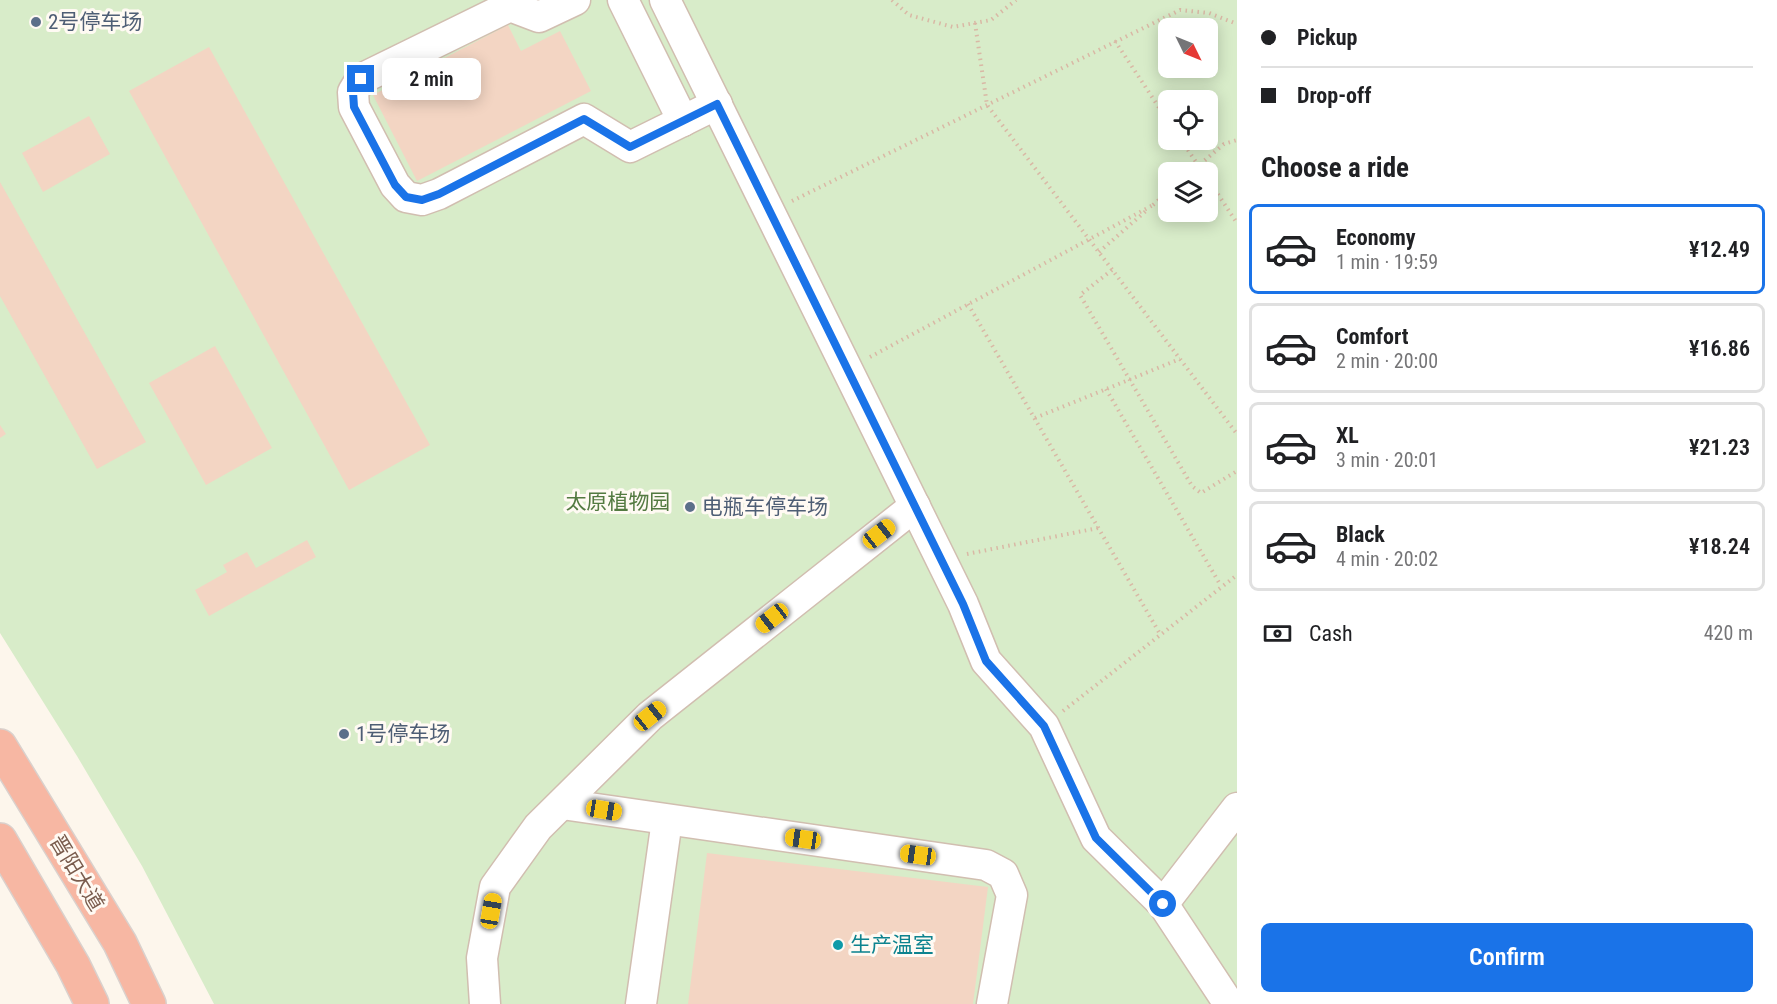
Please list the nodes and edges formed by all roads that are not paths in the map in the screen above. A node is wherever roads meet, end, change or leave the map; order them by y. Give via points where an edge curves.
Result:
1 (574, 0) edge
2 (623, 0) edge
3 (665, 0) edge
4 (717, 104) junction
5 (683, 121) junction
6 (915, 506) junction
7 (0, 746) edge
8 (562, 804) junction
9 (1237, 808) edge
10 (667, 820) junction
11 (0, 840) edge
12 (1163, 904) junction
13 (120, 943) junction
14 (92, 1004) edge
15 (149, 1004) edge
16 (171, 1004) edge
17 (485, 1004) edge
18 (641, 1004) edge
19 (992, 1004) edge
20 (1229, 1004) edge

1 - 5 lane via 539,17 510,6 361,79 353,92 354,107 395,185 406,197 422,200 584,119 630,147
2 - 5 lane
3 - 4 lane
4 - 5 lane
4 - 6 lane
6 - 8 lane via 650,716
6 - 12 lane via 986,661 1044,726 1096,838
7 - 13 highway, 晋阳大道
8 - 10 lane
8 - 17 lane via 538,827 495,887 482,958
9 - 12 lane
10 - 18 lane
10 - 19 lane via 986,865 1003,874 1012,895
11 - 14 highway
12 - 20 lane
13 - 15 highway, 晋阳大道
13 - 16 highway

